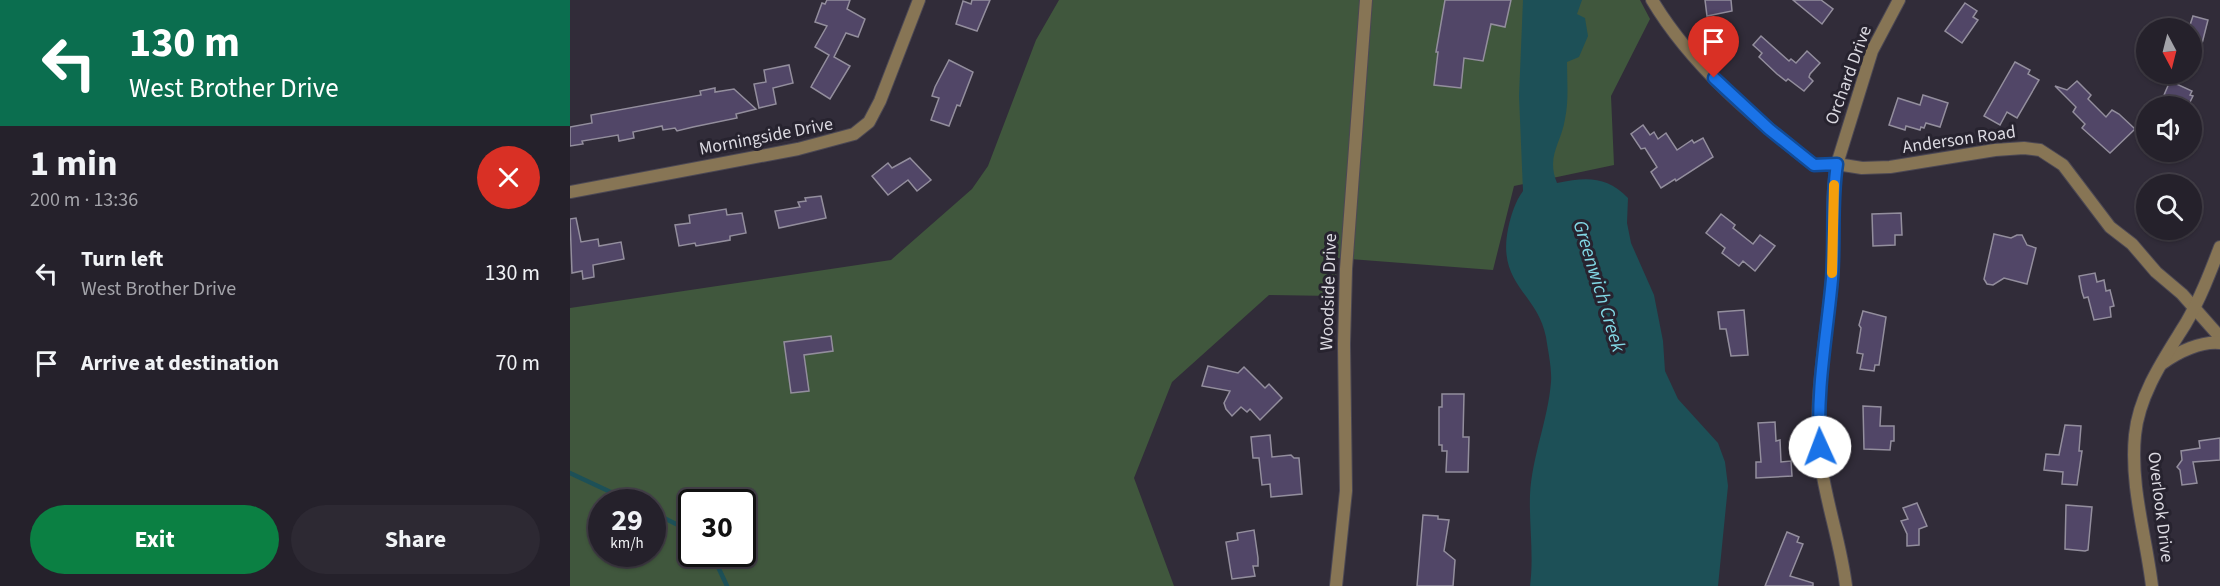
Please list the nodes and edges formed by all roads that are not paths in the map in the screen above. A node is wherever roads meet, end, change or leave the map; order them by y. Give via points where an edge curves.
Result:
1 (919, 0) edge
2 (1366, 0) edge
3 (1652, 0) edge
4 (1899, 0) edge
5 (1837, 164) junction
6 (570, 192) edge
7 (2220, 247) edge
8 (2193, 307) junction
9 (2220, 337) edge
10 (2220, 343) edge
11 (2160, 366) junction
12 (1336, 586) edge
13 (1846, 586) edge
14 (2152, 586) edge

1 - 6 street, Morningside Drive via 880,101 869,122 854,134 798,149
2 - 12 street, Woodside Drive via 1346,269 1346,491
3 - 5 street, Anderson Road via 1683,45 1769,129 1814,165
4 - 5 street, Orchard Drive via 1872,51
5 - 8 street, Anderson Road via 1890,167 1995,150 2040,150 2063,165 2110,227 2132,244
5 - 13 street, Orchard Drive via 1819,430 1821,465
7 - 8 street, Overlook Drive
8 - 9 street, Anderson Road
8 - 11 street, Overlook Drive
10 - 11 street via 2192,348
11 - 14 street, Overlook Drive via 2139,414 2135,435 2137,493

